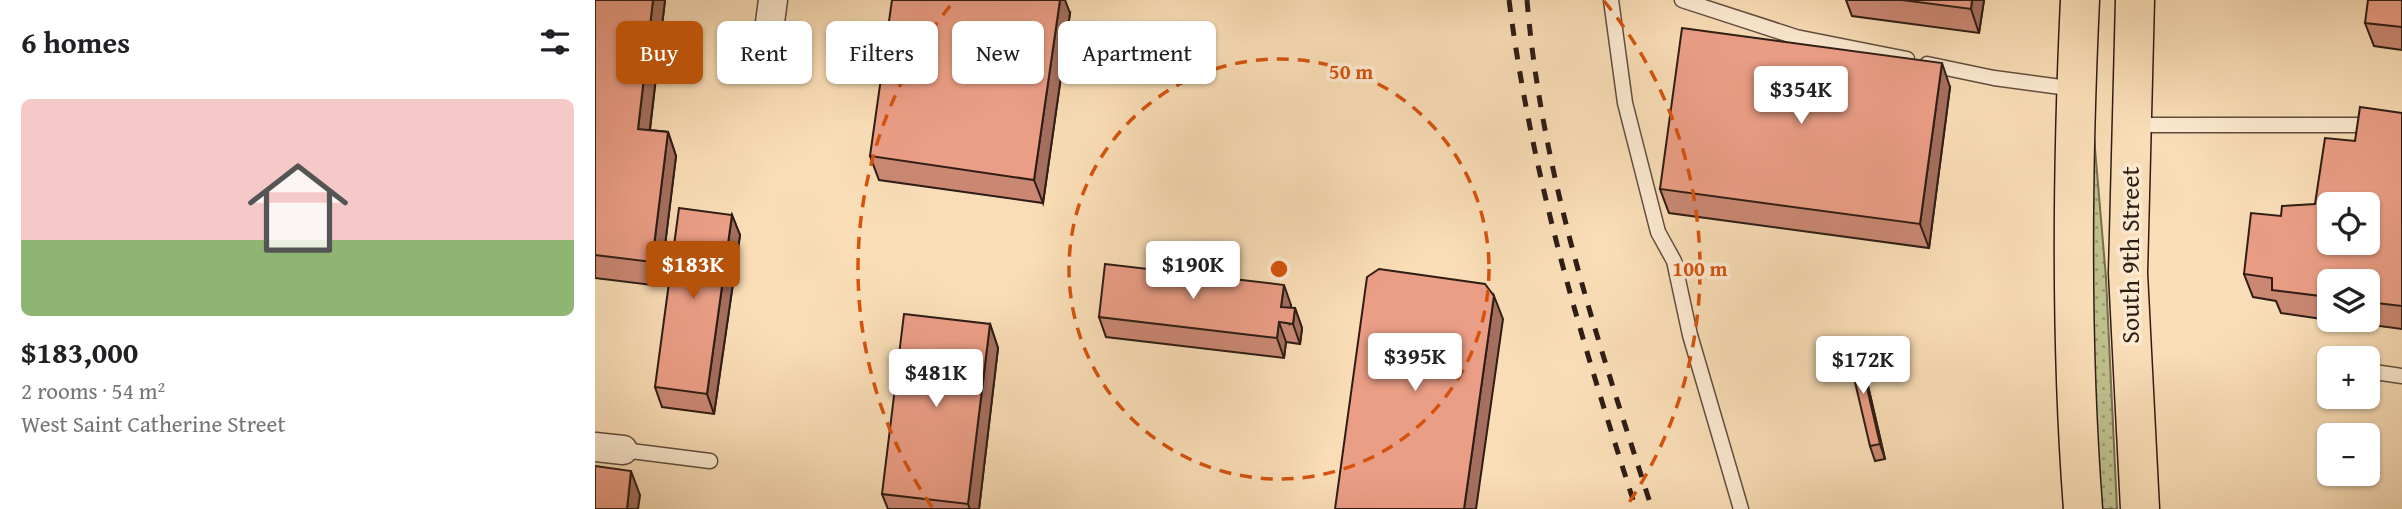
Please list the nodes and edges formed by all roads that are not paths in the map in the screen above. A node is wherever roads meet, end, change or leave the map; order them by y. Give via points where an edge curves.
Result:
1 (773, 0) edge
2 (1611, 0) edge
3 (1682, 0) edge
4 (2080, 0) edge
5 (2135, 0) edge
6 (770, 21) edge
7 (2076, 89) junction
8 (2129, 124) junction
9 (2402, 125) edge
10 (2073, 327) junction
11 (2380, 373) edge
12 (2402, 376) edge
13 (595, 447) edge
14 (623, 450) joint
15 (710, 461) dead end
16 (1741, 509) edge
17 (2058, 509) edge
18 (2083, 509) edge
19 (2140, 509) edge

1 - 6 street
2 - 16 lane via 1631,129 1658,232 1674,261 1690,335
3 - 7 lane via 1796,37 1994,78
4 - 7 main road
5 - 8 main road, South 9th Street
7 - 10 main road
8 - 9 lane
8 - 19 main road, South 9th Street via 2128,273
10 - 17 main road
10 - 18 main road
11 - 12 lane
13 - 14 street
14 - 15 lane

